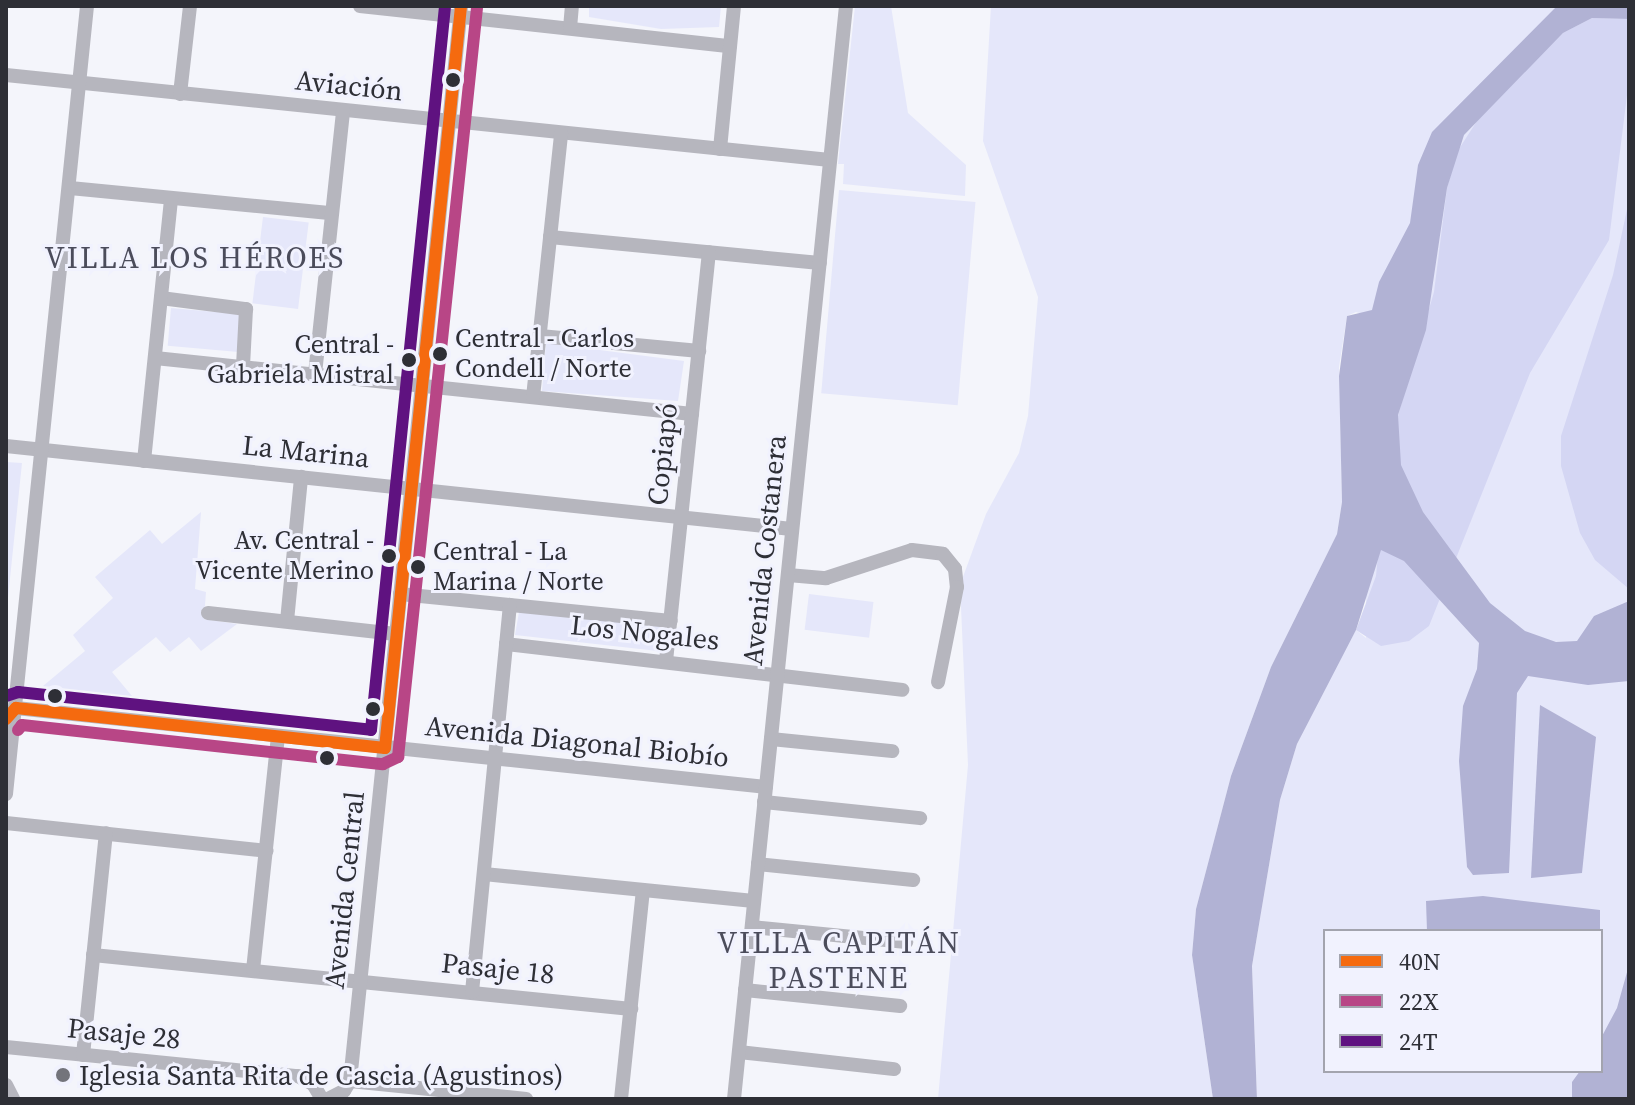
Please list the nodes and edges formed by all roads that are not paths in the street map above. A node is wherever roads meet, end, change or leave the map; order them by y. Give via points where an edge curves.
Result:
1 (87, 6) edge
2 (190, 6) edge
3 (360, 6) edge
4 (572, 6) edge
5 (734, 6) edge
6 (846, 6) edge
7 (460, 11) edge
8 (570, 28) junction
9 (730, 46) junction
10 (6, 75) edge
11 (79, 84) junction
12 (180, 94) junction
13 (343, 110) junction
14 (449, 121) junction
15 (561, 133) junction
16 (720, 149) junction
17 (830, 160) junction
18 (70, 188) junction
19 (171, 198) junction
20 (332, 213) junction
21 (550, 237) junction
22 (709, 252) junction
23 (820, 263) junction
24 (161, 298) junction
25 (540, 336) junction
26 (699, 351) junction
27 (155, 358) junction
28 (243, 367) junction
29 (315, 374) junction
30 (422, 386) junction
31 (533, 397) junction
32 (692, 414) junction
33 (6, 446) edge
34 (43, 450) junction
35 (144, 461) junction
36 (301, 477) junction
37 (411, 488) junction
38 (681, 517) junction
39 (792, 529) junction
40 (788, 575) junction
41 (400, 594) junction
42 (510, 605) junction
43 (208, 613) dead end
44 (287, 621) junction
45 (671, 621) junction
46 (396, 634) junction
47 (506, 644) junction
48 (666, 661) junction
49 (778, 674) junction
50 (938, 682) dead end
51 (902, 690) dead end
52 (11, 714) edge
53 (278, 736) junction
54 (771, 739) junction
55 (385, 748) junction
56 (892, 751) dead end
57 (495, 759) junction
58 (6, 794) edge
59 (765, 794) junction
60 (920, 818) dead end
61 (6, 823) edge
62 (106, 833) junction
63 (266, 851) junction
64 (758, 864) junction
65 (484, 874) junction
66 (913, 880) dead end
67 (643, 890) junction
68 (754, 901) junction
69 (752, 927) junction
70 (906, 942) dead end
71 (93, 955) junction
72 (253, 970) junction
73 (360, 980) junction
74 (745, 990) junction
75 (472, 992) junction
76 (900, 1006) dead end
77 (631, 1009) junction
78 (6, 1047) edge
79 (739, 1052) junction
80 (83, 1055) junction
81 (894, 1069) dead end
82 (350, 1081) junction
83 (6, 1085) edge
84 (495, 1097) edge
85 (13, 1099) edge
86 (325, 1099) edge
87 (526, 1099) edge
88 (621, 1099) edge
89 (734, 1099) edge

1 - 11 street
2 - 12 street
3 - 7 street
4 - 8 street
5 - 9 street
6 - 17 street, Avenida Costanera
7 - 8 street
7 - 14 street, Avenida Central
8 - 9 street
9 - 16 street
10 - 11 street, Aviación
11 - 12 street, Aviación
11 - 18 street
12 - 13 street, Aviación
13 - 14 street, Aviación
13 - 20 street
14 - 15 street, Aviación
14 - 30 street, Avenida Central
15 - 16 street, Aviación
15 - 21 street
16 - 17 street, Aviación
17 - 23 street, Avenida Costanera
18 - 19 street
18 - 34 street
19 - 20 street
19 - 24 street
20 - 29 street
21 - 22 street
21 - 25 street
22 - 23 street
22 - 26 street, Copiapó
23 - 39 street, Avenida Costanera
24 - 27 street
24 - 28 street via 246,309
25 - 26 street
25 - 31 street
26 - 32 street, Copiapó
27 - 28 street
27 - 35 street
28 - 29 street
29 - 30 street
30 - 31 street
30 - 37 street, Avenida Central
31 - 32 street
32 - 38 street, Copiapó
33 - 34 street, La Marina
34 - 35 street, La Marina
34 - 52 street
35 - 36 street, La Marina
36 - 37 street, La Marina
36 - 44 street
37 - 38 street, La Marina
37 - 41 street, Avenida Central
38 - 39 street, La Marina
38 - 45 street, Copiapó
39 - 40 street, Avenida Costanera
40 - 49 street, Avenida Costanera
40 - 50 street via 826,578 912,550 943,554 955,569 957,587
41 - 42 street
41 - 46 street, Avenida Central
42 - 45 street
42 - 47 street
43 - 44 street
44 - 46 street
45 - 48 street, Copiapó
46 - 55 street, Avenida Central
47 - 48 street, Los Nogales
47 - 57 street
48 - 49 street, Los Nogales
49 - 51 street, Los Nogales
49 - 54 street, Avenida Costanera
52 - 53 street, Avenida Diagonal Biobío
52 - 58 street
53 - 55 street, Avenida Diagonal Biobío
53 - 63 street
54 - 56 street
54 - 59 street, Avenida Costanera
55 - 57 street, Avenida Diagonal Biobío
55 - 73 street, Avenida Central
57 - 59 street, Avenida Diagonal Biobío
57 - 65 street
59 - 60 street, Avenida Diagonal Biobío
59 - 64 street, Avenida Costanera
61 - 62 street
62 - 63 street
62 - 71 street
63 - 72 street
64 - 66 street
64 - 68 street, Avenida Costanera
65 - 67 street
65 - 75 street
67 - 68 street
67 - 77 street
68 - 69 street, Avenida Costanera
69 - 70 street
69 - 74 street, Avenida Costanera
71 - 72 street, Pasaje 18
71 - 80 street
72 - 73 street, Pasaje 18
73 - 75 street, Pasaje 18
73 - 82 street, Avenida Central
74 - 76 street
74 - 79 street, Avenida Costanera
75 - 77 street, Pasaje 18
77 - 88 street
78 - 80 street, Pasaje 28
79 - 81 street
79 - 89 street, Avenida Costanera
80 - 86 street, Pasaje 28 via 303,1077
82 - 84 street
82 - 86 street via 344,1091
83 - 85 street
84 - 87 street

